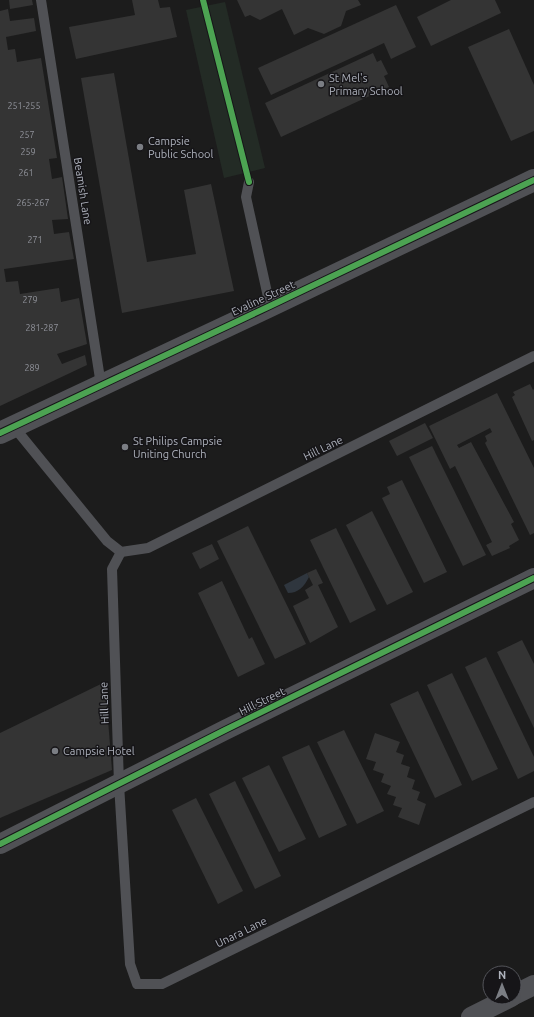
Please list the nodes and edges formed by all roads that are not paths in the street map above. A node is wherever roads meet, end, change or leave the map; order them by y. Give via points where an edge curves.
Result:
1 (41, 0) edge
2 (534, 180) edge
3 (249, 182) dead end
4 (270, 306) junction
5 (534, 356) edge
6 (101, 385) junction
7 (7, 430) edge
8 (121, 552) junction
9 (534, 578) edge
10 (118, 784) junction
11 (534, 802) edge
12 (0, 844) edge
13 (534, 985) edge
14 (522, 991) edge
15 (495, 1005) edge
16 (471, 1017) edge

1 - 6 lane, Beamish Lane
2 - 4 street, Evaline Street
3 - 4 lane via 246,197
4 - 6 street, Evaline Street
5 - 8 lane, Hill Lane via 148,548
6 - 7 street, Evaline Street
7 - 8 lane via 107,541
8 - 10 lane, Hill Lane via 112,569
9 - 10 street, Hill Street
10 - 11 lane, Unara Lane via 130,964 137,984 162,984
10 - 12 street, Hill Street
13 - 14 street
15 - 16 street

